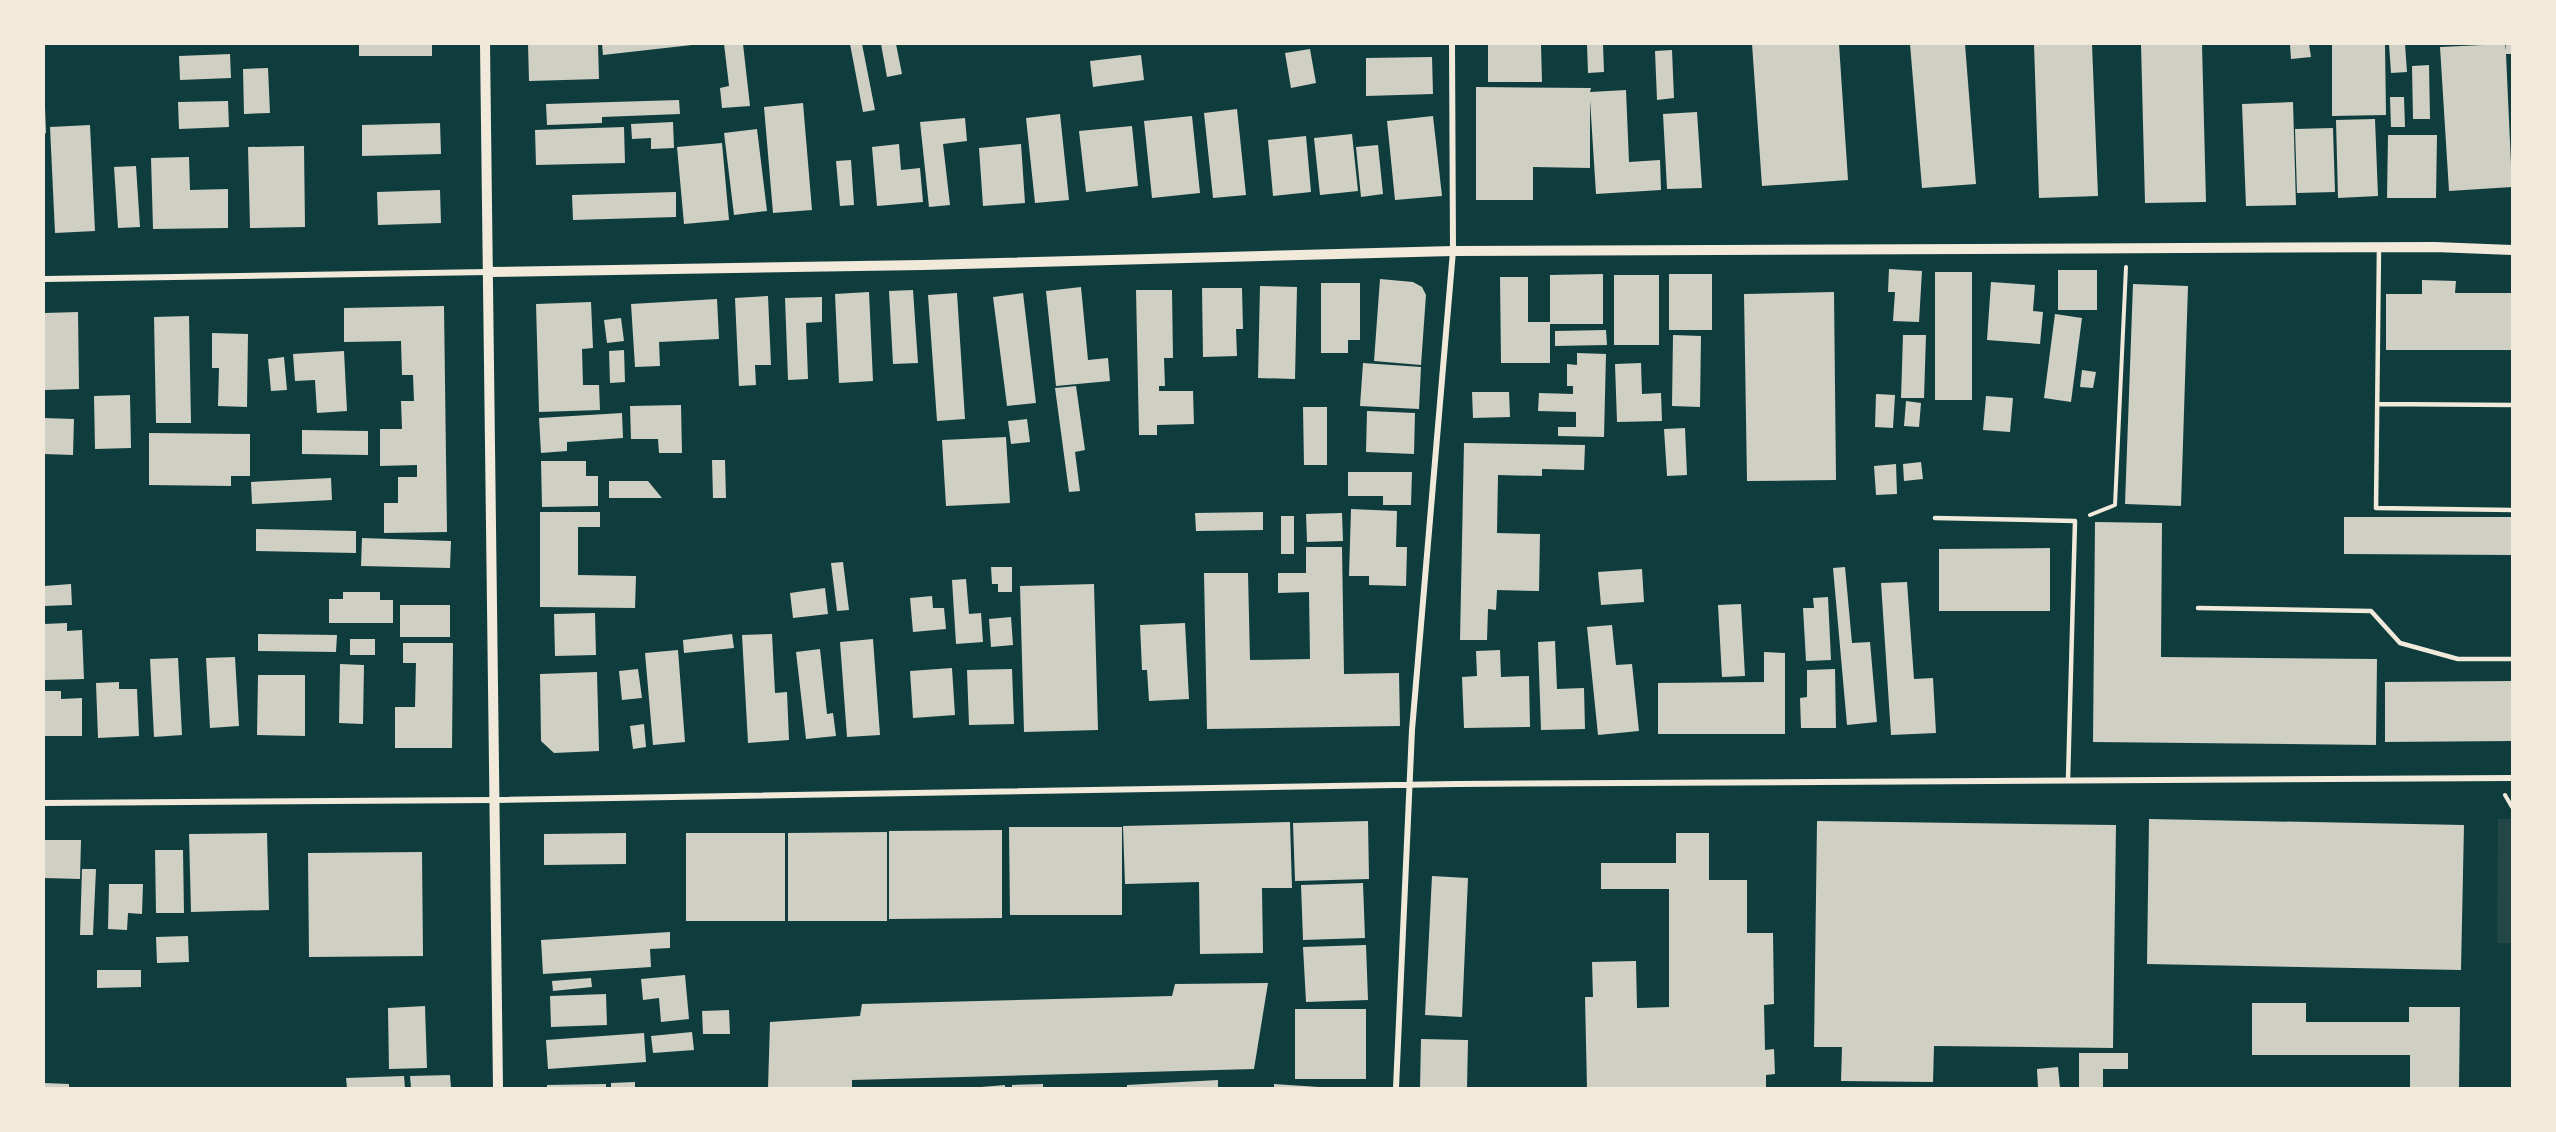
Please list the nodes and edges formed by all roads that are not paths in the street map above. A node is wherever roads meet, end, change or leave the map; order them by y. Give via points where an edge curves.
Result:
1 (485, 44) edge
2 (1452, 44) edge
3 (2379, 247) junction
4 (2512, 250) edge
5 (1453, 251) junction
6 (488, 272) junction
7 (44, 279) edge
8 (2377, 404) junction
9 (2512, 405) edge
10 (2512, 510) edge
11 (1935, 518) dead end
12 (2198, 608) dead end
13 (2512, 659) edge
14 (2512, 778) edge
15 (2068, 780) junction
16 (1410, 784) junction
17 (494, 800) junction
18 (44, 803) edge
19 (498, 1089) edge
20 (1396, 1089) edge

1 - 6 street
2 - 5 street
3 - 4 street
3 - 5 street
3 - 8 lane
5 - 6 street
5 - 16 street
6 - 7 street
6 - 17 street
8 - 9 lane
8 - 10 lane via 2376,508
11 - 15 lane via 2075,521
12 - 13 lane via 2371,611 2400,644 2458,658
14 - 15 street
15 - 16 street
16 - 17 street
16 - 20 street
17 - 18 street
17 - 19 street

